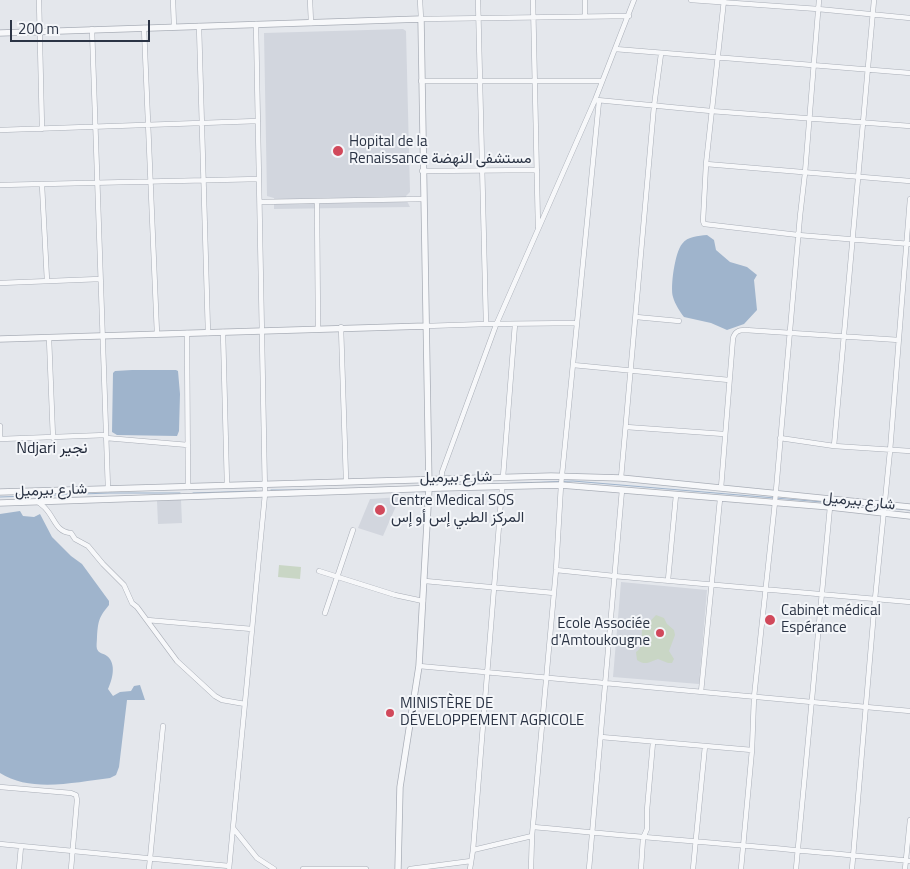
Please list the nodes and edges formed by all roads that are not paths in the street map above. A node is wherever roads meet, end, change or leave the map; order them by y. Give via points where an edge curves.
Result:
1 (39, 0) edge
2 (173, 0) edge
3 (310, 0) edge
4 (420, 0) edge
5 (478, 0) edge
6 (532, 0) edge
7 (584, 0) edge
8 (634, 0) edge
9 (691, 0) edge
10 (819, 0) edge
11 (874, 0) edge
12 (724, 1) edge
13 (818, 9) junction
14 (872, 14) junction
15 (585, 16) junction
16 (629, 16) junction
17 (479, 17) junction
18 (534, 17) junction
19 (910, 18) edge
20 (421, 19) junction
21 (310, 23) junction
22 (256, 24) junction
23 (199, 26) junction
24 (174, 27) junction
25 (144, 28) junction
26 (92, 29) junction
27 (40, 31) junction
28 (0, 33) edge
29 (616, 49) junction
30 (660, 54) junction
31 (718, 57) junction
32 (813, 65) junction
33 (867, 70) junction
34 (910, 73) edge
35 (421, 81) junction
36 (535, 81) junction
37 (481, 82) junction
38 (602, 82) junction
39 (597, 100) junction
40 (654, 106) junction
41 (711, 111) junction
42 (808, 118) junction
43 (258, 121) junction
44 (863, 121) junction
45 (201, 123) junction
46 (148, 125) junction
47 (910, 126) edge
48 (96, 127) junction
49 (42, 129) junction
50 (0, 130) edge
51 (706, 164) junction
52 (537, 170) junction
53 (422, 171) junction
54 (483, 171) junction
55 (805, 173) junction
56 (857, 177) junction
57 (259, 179) junction
58 (203, 181) junction
59 (910, 181) edge
60 (150, 182) junction
61 (98, 183) junction
62 (42, 184) junction
63 (0, 186) edge
64 (423, 199) junction
65 (910, 199) edge
66 (317, 201) junction
67 (260, 202) junction
68 (538, 228) junction
69 (798, 235) junction
70 (852, 240) junction
71 (908, 244) edge
72 (100, 279) junction
73 (47, 282) junction
74 (0, 283) edge
75 (636, 317) junction
76 (679, 321) dead end
77 (577, 323) junction
78 (486, 324) junction
79 (515, 324) junction
80 (496, 325) junction
81 (426, 326) junction
82 (341, 327) junction
83 (318, 328) junction
84 (262, 330) junction
85 (223, 332) junction
86 (790, 332) junction
87 (187, 333) junction
88 (208, 333) junction
89 (157, 334) junction
90 (102, 336) junction
91 (843, 336) junction
92 (49, 338) junction
93 (0, 339) edge
94 (899, 340) junction
95 (573, 365) junction
96 (630, 370) junction
97 (729, 380) junction
98 (0, 426) edge
99 (626, 427) junction
100 (724, 434) junction
101 (106, 436) junction
102 (53, 438) junction
103 (780, 438) junction
104 (0, 439) edge
105 (188, 445) junction
106 (834, 446) junction
107 (890, 451) junction
108 (910, 451) edge
109 (563, 475) junction
110 (503, 477) junction
111 (621, 478) junction
112 (430, 479) junction
113 (441, 479) junction
114 (346, 480) junction
115 (560, 485) junction
116 (188, 486) junction
117 (227, 486) junction
118 (429, 488) junction
119 (440, 488) junction
120 (502, 488) junction
121 (721, 488) junction
122 (108, 489) junction
123 (265, 489) junction
124 (622, 490) junction
125 (0, 492) edge
126 (775, 493) junction
127 (676, 495) junction
128 (720, 499) junction
129 (37, 501) junction
130 (775, 502) junction
131 (0, 503) edge
132 (885, 505) junction
133 (830, 507) junction
134 (910, 507) edge
135 (884, 513) junction
136 (910, 516) edge
137 (353, 530) dead end
138 (319, 570) dead end
139 (556, 570) junction
140 (338, 576) junction
141 (614, 576) junction
142 (668, 580) junction
143 (425, 581) junction
144 (711, 584) junction
145 (496, 588) junction
146 (766, 589) junction
147 (554, 592) junction
148 (822, 595) junction
149 (875, 600) junction
150 (423, 601) junction
151 (910, 602) edge
152 (325, 613) dead end
153 (147, 620) junction
154 (252, 629) junction
155 (419, 666) junction
156 (488, 673) junction
157 (547, 678) junction
158 (606, 683) junction
159 (701, 692) junction
160 (754, 697) junction
161 (812, 703) junction
162 (245, 704) junction
163 (867, 707) junction
164 (910, 710) edge
165 (163, 726) dead end
166 (600, 737) junction
167 (653, 742) junction
168 (705, 746) junction
169 (752, 750) junction
170 (0, 787) edge
171 (910, 820) edge
172 (532, 827) junction
173 (233, 828) junction
174 (592, 833) junction
175 (532, 836) junction
176 (643, 838) junction
177 (695, 841) junction
178 (0, 844) edge
179 (744, 845) junction
180 (21, 846) junction
181 (473, 850) junction
182 (72, 851) junction
183 (798, 851) junction
184 (854, 856) junction
185 (149, 858) junction
186 (471, 861) junction
187 (908, 861) edge
188 (229, 868) edge
189 (19, 869) edge
190 (71, 869) edge
191 (149, 869) edge
192 (274, 869) edge
193 (303, 869) edge
194 (366, 869) edge
195 (398, 869) edge
196 (410, 869) edge
197 (470, 869) edge
198 (531, 869) edge
199 (589, 869) edge
200 (641, 869) edge
201 (692, 869) edge
202 (741, 869) edge
203 (796, 869) edge
204 (852, 869) edge
205 (905, 869) edge

1 - 27 street
2 - 24 street
3 - 21 street
4 - 20 street
5 - 17 street
6 - 18 street
7 - 15 street
8 - 16 street
9 - 12 street
10 - 13 street
11 - 14 street
12 - 13 street
12 - 31 street
13 - 14 street
13 - 32 street
14 - 19 street
14 - 33 street
15 - 16 street
15 - 18 street
16 - 29 street
17 - 18 street
17 - 20 street
17 - 37 street
18 - 36 street
20 - 21 street
20 - 35 street
21 - 22 street
22 - 23 street
22 - 43 street
23 - 24 street
23 - 45 street
24 - 25 street
25 - 26 street
25 - 46 street
26 - 27 street
26 - 48 street
27 - 28 street
27 - 49 street
29 - 30 street
29 - 38 street
30 - 31 street
30 - 40 street
31 - 32 street
31 - 41 street
32 - 33 street
32 - 42 street
33 - 34 street
33 - 44 street
35 - 37 street
35 - 53 street
36 - 37 street
36 - 38 street
36 - 52 street
37 - 54 street
38 - 39 street
39 - 40 street
39 - 68 street
39 - 77 street
40 - 41 street
40 - 75 street
41 - 42 street
41 - 51 street
42 - 44 street
42 - 55 street
43 - 45 street
43 - 57 street
44 - 47 street
44 - 56 street
45 - 46 street
45 - 58 street
46 - 48 street
46 - 60 street
48 - 49 street
48 - 61 street
49 - 50 street
51 - 55 street
51 - 69 street via 704,224
52 - 54 street
52 - 68 street
53 - 54 street
53 - 64 street
54 - 78 street
55 - 56 street
55 - 69 street
56 - 59 street
56 - 70 street
57 - 58 street
57 - 67 street
58 - 60 street
58 - 88 street
60 - 61 street
60 - 89 street
61 - 62 street
61 - 72 street
62 - 63 street
62 - 73 street
64 - 66 street
64 - 81 street
65 - 71 street
66 - 67 street
66 - 83 street
67 - 84 street
68 - 80 street
69 - 70 street
69 - 86 street
70 - 71 street
70 - 91 street
71 - 94 street
72 - 73 street
72 - 90 street
73 - 74 street
75 - 76 street
75 - 96 street
77 - 79 street
77 - 95 street
78 - 80 street
78 - 81 street
79 - 80 street
79 - 110 street
80 - 113 street
81 - 82 street
81 - 112 street
82 - 83 street
82 - 114 street
83 - 84 street
84 - 85 street
84 - 123 street
85 - 88 street
85 - 117 street
86 - 91 street
86 - 97 street via 740,330 734,333
86 - 103 street
87 - 88 street
87 - 89 street
87 - 105 street
89 - 90 street
90 - 92 street
90 - 101 street
91 - 94 street
91 - 106 street
92 - 93 street
92 - 102 street
94 - 107 street
95 - 96 street
95 - 109 street
96 - 97 street
96 - 99 street
97 - 100 street
98 - 104 street
99 - 100 street
99 - 111 street
100 - 121 street
101 - 102 street
101 - 105 street
101 - 122 street
102 - 104 street
103 - 106 street
103 - 126 street
105 - 116 street
106 - 107 street
107 - 108 street
107 - 132 street
109 - 110 street, شارع بيرميل
109 - 111 street, شارع بيرميل
109 - 115 street
110 - 113 street, شارع بيرميل
111 - 121 street, شارع بيرميل
112 - 113 street, شارع بيرميل
112 - 114 street, شارع بيرميل
112 - 118 street
113 - 119 street
114 - 123 street, شارع بيرميل
115 - 120 street, شارع بيرميل
115 - 124 street, شارع بيرميل
115 - 139 street
116 - 117 street, شارع بيرميل
116 - 122 street, شارع بيرميل
117 - 123 street, شارع بيرميل
118 - 119 street, شارع بيرميل
118 - 123 street, شارع بيرميل
118 - 143 street
119 - 120 street, شارع بيرميل
120 - 145 street
121 - 126 street, شارع بيرميل
122 - 125 street, شارع بيرميل
123 - 129 street, شارع بيرميل
123 - 154 street
124 - 127 street, شارع بيرميل
124 - 141 street
126 - 130 street
126 - 132 street, شارع بيرميل
127 - 128 street, شارع بيرميل
127 - 142 street
128 - 130 street, شارع بيرميل
128 - 144 street
129 - 131 street, شارع بيرميل
129 - 153 street via 58,529 88,546 124,586
130 - 133 street, شارع بيرميل
130 - 146 street
132 - 134 street, شارع بيرميل
132 - 135 street
133 - 135 street, شارع بيرميل
133 - 148 street
135 - 136 street, شارع بيرميل
135 - 149 street
137 - 140 street
138 - 140 street
139 - 141 street
139 - 147 street
140 - 150 street
140 - 152 street
141 - 142 street
141 - 158 street
142 - 144 street
143 - 145 street
143 - 150 street
144 - 146 street
144 - 159 street
145 - 147 street
145 - 156 street
146 - 148 street
146 - 160 street
147 - 157 street
148 - 149 street
148 - 161 street
149 - 151 street
149 - 163 street
150 - 155 street
153 - 154 street
153 - 162 street via 176,661 218,699
154 - 162 street
155 - 156 street
155 - 195 street via 400,787
156 - 157 street
156 - 181 street
157 - 158 street
157 - 172 street
158 - 159 street
158 - 166 street
159 - 160 street
160 - 161 street
160 - 169 street
161 - 163 street
161 - 183 street
162 - 173 street
163 - 164 street
163 - 184 street
165 - 185 street
166 - 167 street
166 - 174 street
167 - 168 street
167 - 176 street via 647,829
168 - 169 street
168 - 177 street
169 - 179 street
170 - 182 street via 76,795
171 - 187 street
172 - 174 street
172 - 175 street
173 - 188 street
173 - 192 street via 257,858
174 - 176 street
174 - 199 street
175 - 181 street
175 - 198 street
176 - 177 street
176 - 200 street
177 - 179 street
177 - 201 street
178 - 180 street
179 - 183 street
179 - 202 street
180 - 182 street
180 - 189 street
181 - 186 street
182 - 185 street
182 - 190 street
183 - 184 street
183 - 203 street
184 - 187 street
184 - 204 street
185 - 188 street
185 - 191 street
186 - 196 street
186 - 197 street
187 - 205 street
193 - 194 street

